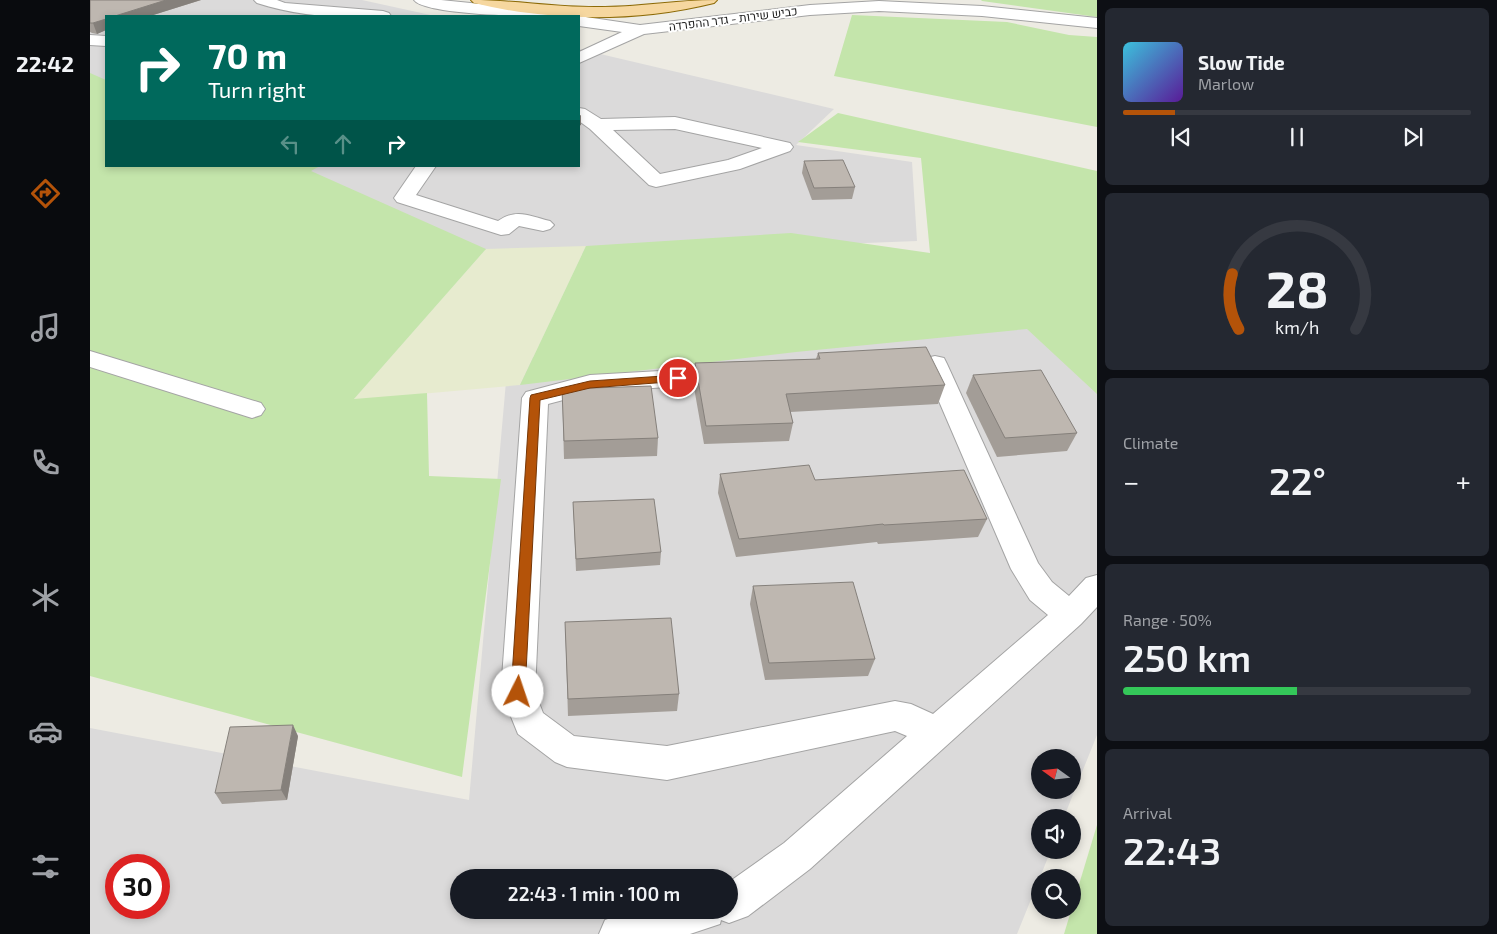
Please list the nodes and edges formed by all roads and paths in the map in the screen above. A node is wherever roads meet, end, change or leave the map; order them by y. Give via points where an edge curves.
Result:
1 (262, 0) edge
2 (422, 0) edge
3 (479, 0) edge
4 (523, 0) edge
5 (657, 0) edge
6 (709, 0) edge
7 (368, 15) edge
8 (538, 15) edge
9 (580, 21) edge
10 (1097, 23) edge
11 (640, 30) junction
12 (90, 40) edge
13 (105, 41) edge
14 (581, 55) edge
15 (580, 114) edge
16 (597, 125) junction
17 (425, 167) edge
18 (543, 225) dead end
19 (90, 359) edge
20 (935, 364) edge
21 (678, 378) dead end
22 (252, 409) dead end
23 (1097, 586) edge
24 (1070, 615) junction
25 (935, 734) junction
26 (738, 899) edge
27 (673, 919) edge
28 (619, 934) edge

1 - 7 street via 283,6
2 - 8 street
3 - 6 main road via 504,5 602,12
4 - 5 main road via 593,5
9 - 11 street, כביש שירות - גדר ההפרדה
10 - 11 street, כביש שירות - גדר ההפרדה via 982,11 879,6 810,10
11 - 14 street
12 - 13 street
15 - 16 street
16 - 16 street via 675,124 783,147 733,165 656,181
17 - 18 street via 404,198 501,229 515,219
19 - 22 street
20 - 24 street via 1026,569 1042,591
21 - 25 street via 590,384 535,398 518,692 530,723 567,751 667,763 894,716 911,720
23 - 24 street
24 - 25 street
25 - 26 street via 797,856
27 - 28 street

